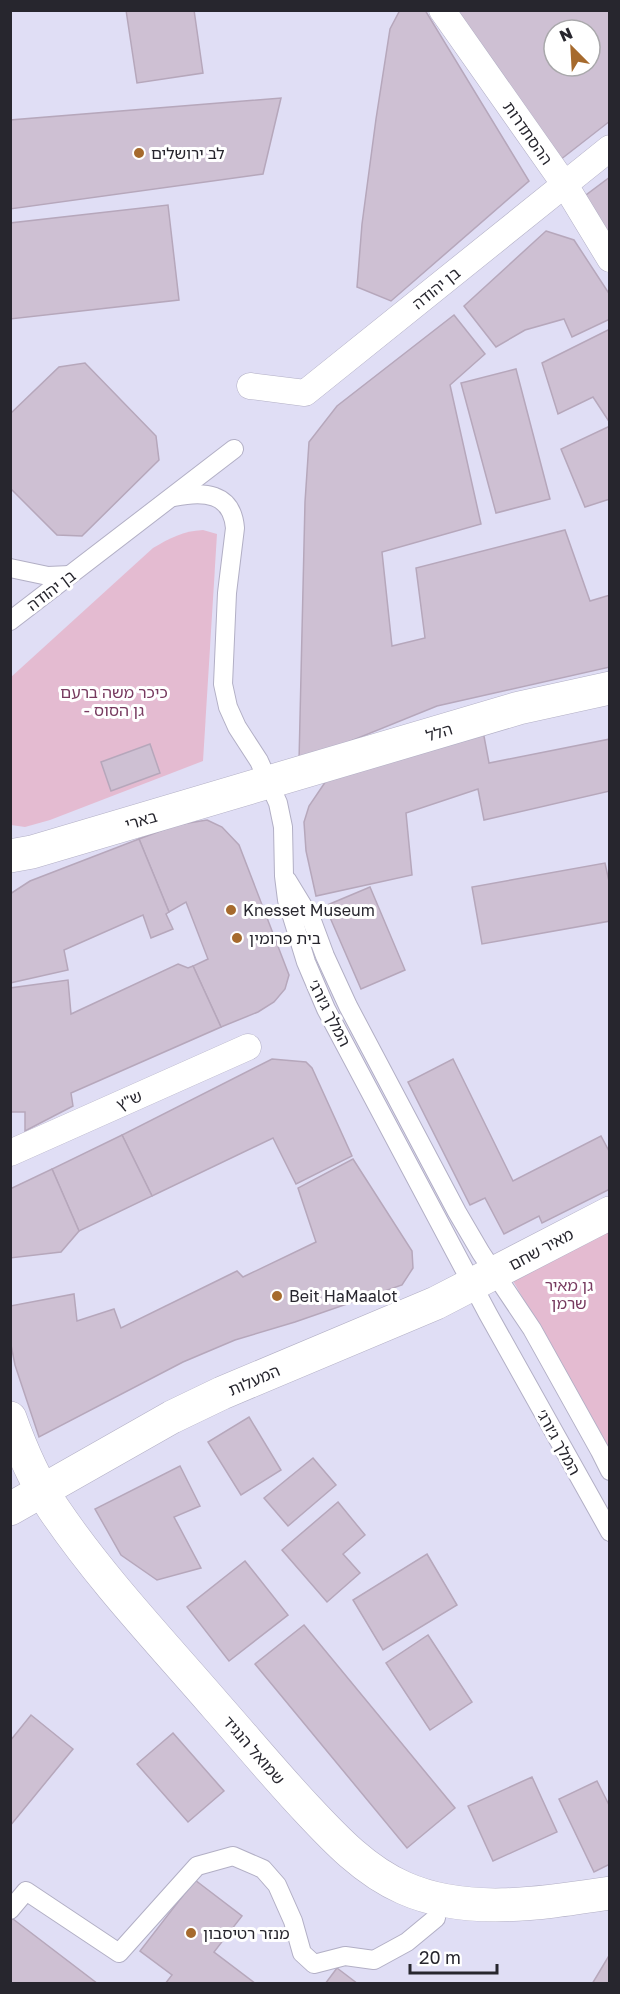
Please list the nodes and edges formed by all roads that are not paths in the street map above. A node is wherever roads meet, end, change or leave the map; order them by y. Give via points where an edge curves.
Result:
1 (442, 10) edge
2 (609, 148) edge
3 (565, 185) junction
4 (609, 259) edge
5 (250, 386) dead end
6 (234, 449) dead end
7 (174, 497) junction
8 (10, 568) edge
9 (70, 575) junction
10 (10, 621) edge
11 (609, 688) edge
12 (270, 783) junction
13 (10, 856) edge
14 (248, 1047) dead end
15 (10, 1153) edge
16 (609, 1213) edge
17 (484, 1279) junction
18 (10, 1418) edge
19 (10, 1465) edge
20 (609, 1472) edge
21 (26, 1499) edge
22 (609, 1532) edge
23 (609, 1893) edge
24 (10, 1910) edge
25 (609, 1911) edge
26 (436, 1918) junction

1 - 3 street, ההסתדרות
2 - 3 street, בן יהודה
3 - 4 street, ההסתדרות
3 - 5 street, בן יהודה via 305,393
6 - 7 lane, בן יהודה
7 - 9 lane, בן יהודה
7 - 12 lane, המלך ג׳ורג׳ via 214,496 224,502 234,518 223,684 237,727
8 - 9 lane via 48,576
9 - 10 lane, בן יהודה
11 - 12 street, הלל via 519,708
12 - 13 street, בארי
12 - 17 lane, המלך ג׳ורג׳ via 283,828 287,900 326,1009
14 - 15 street, ש"ץ
16 - 17 street, מאיר שחם
17 - 20 lane via 532,1329
17 - 21 street, המעלות via 172,1417
17 - 22 lane, המלך ג׳ורג׳
18 - 21 street, שמואל הנגיד via 18,1439
19 - 21 street, שמואל הנגיד
21 - 23 street, שמואל הנגיד via 83,1550 291,1792 351,1854 378,1875 404,1888 450,1902 536,1902
21 - 26 street, שמואל הנגיד via 57,1549 90,1591 308,1840 366,1891
24 - 26 lane via 27,1891 119,1953 197,1866 233,1856 263,1869 278,1885 302,1953 314,1964 345,1956 374,1960 407,1942
25 - 26 street, שמואל הנגיד via 512,1922

